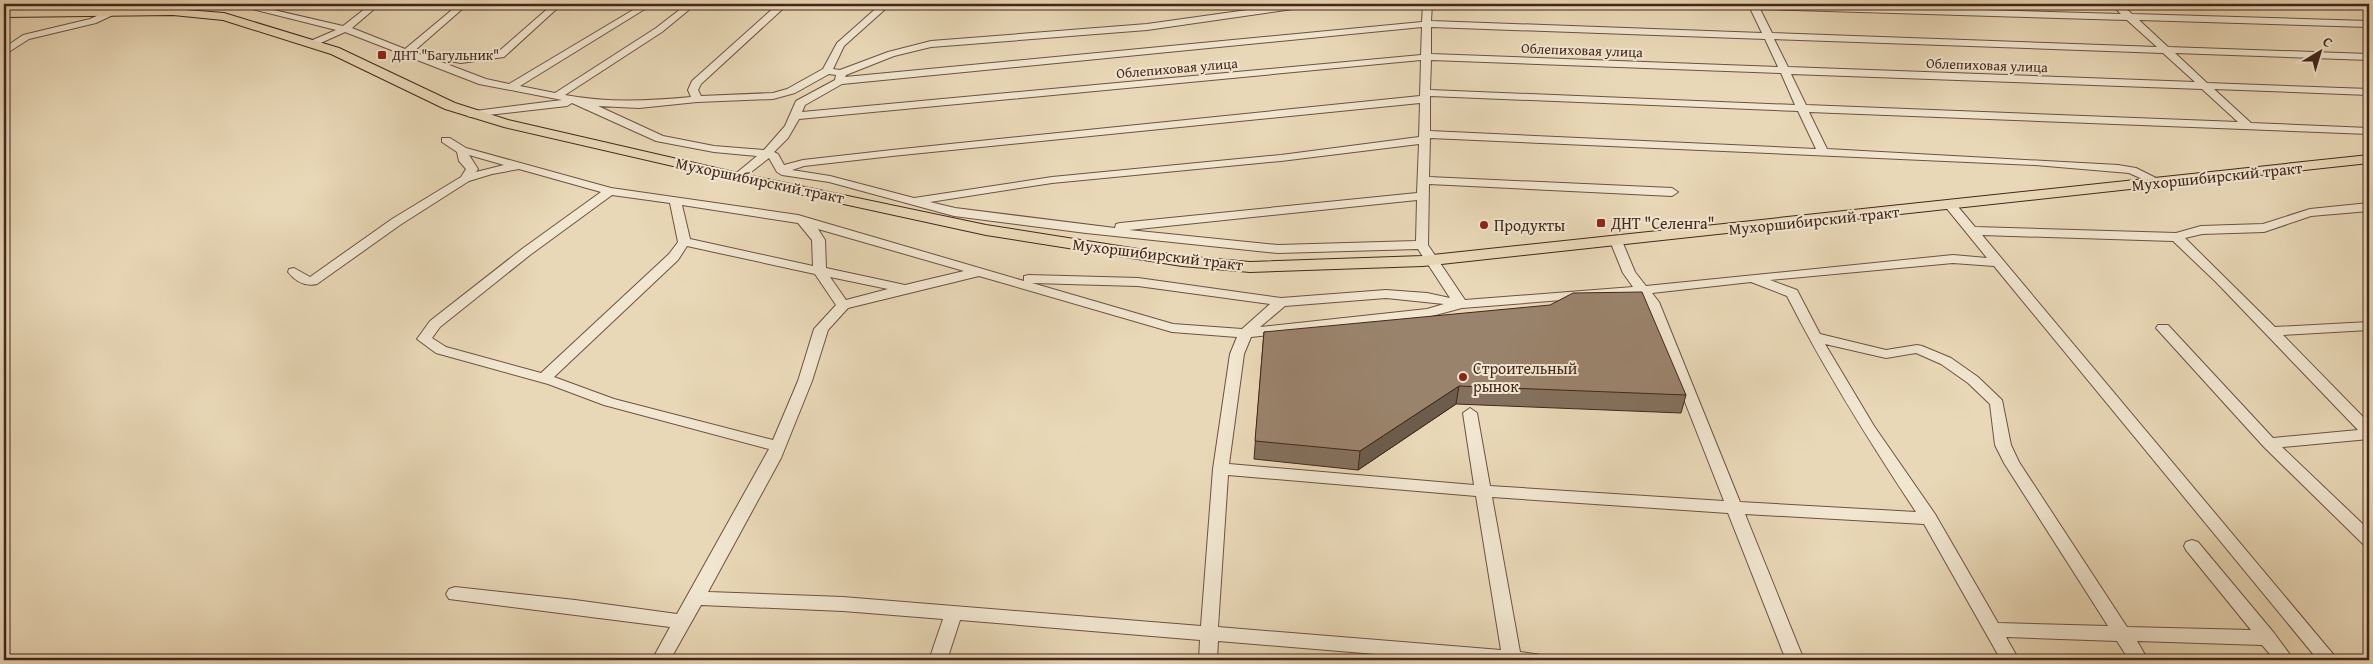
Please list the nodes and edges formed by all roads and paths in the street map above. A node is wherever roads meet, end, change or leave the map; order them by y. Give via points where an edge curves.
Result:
1 (237, 4) edge
2 (278, 4) edge
3 (376, 4) edge
4 (464, 4) edge
5 (558, 4) edge
6 (649, 4) edge
7 (692, 4) edge
8 (783, 4) edge
9 (886, 4) edge
10 (1307, 4) edge
11 (1428, 4) edge
12 (1697, 4) edge
13 (2116, 4) edge
14 (2364, 4) edge
15 (1753, 5) edge
16 (2369, 6) edge
17 (267, 10) junction
18 (112, 12) junction
19 (4, 14) edge
20 (2129, 16) junction
21 (1426, 24) junction
22 (2369, 24) edge
23 (345, 29) junction
24 (1768, 37) junction
25 (311, 44) junction
26 (2165, 50) junction
27 (4, 52) edge
28 (408, 52) junction
29 (1426, 57) junction
30 (2369, 57) edge
31 (827, 72) junction
32 (1785, 72) junction
33 (841, 77) junction
34 (2206, 86) junction
35 (510, 88) junction
36 (2369, 92) edge
37 (557, 96) junction
38 (1426, 96) junction
39 (697, 99) junction
40 (580, 101) junction
41 (1802, 110) junction
42 (471, 114) junction
43 (797, 116) junction
44 (2248, 126) junction
45 (2369, 131) edge
46 (1424, 137) junction
47 (446, 140) dead end
48 (462, 150) junction
49 (1823, 152) junction
50 (768, 154) junction
51 (2369, 160) edge
52 (521, 166) junction
53 (780, 170) junction
54 (738, 177) junction
55 (465, 179) junction
56 (1425, 180) junction
57 (2158, 183) junction
58 (610, 190) junction
59 (1672, 192) dead end
60 (1424, 196) junction
61 (675, 199) junction
62 (913, 202) junction
63 (1950, 205) junction
64 (2369, 207) edge
65 (899, 211) junction
66 (798, 219) junction
67 (1102, 230) junction
68 (1972, 231) junction
69 (2176, 237) junction
70 (1616, 241) junction
71 (684, 242) junction
72 (1422, 245) junction
73 (1432, 260) junction
74 (1996, 262) junction
75 (294, 272) dead end
76 (821, 272) junction
77 (978, 272) junction
78 (1008, 278) junction
79 (1750, 278) junction
80 (905, 289) junction
81 (1643, 290) junction
82 (1281, 302) junction
83 (1461, 304) junction
84 (842, 305) junction
85 (2369, 326) edge
86 (2164, 328) dead end
87 (2271, 331) junction
88 (1245, 333) junction
89 (1815, 337) junction
90 (544, 378) junction
91 (1470, 413) dead end
92 (2369, 433) edge
93 (2269, 443) junction
94 (778, 446) junction
95 (1221, 469) junction
96 (1483, 490) junction
97 (1733, 508) junction
98 (1929, 518) junction
99 (2369, 540) edge
100 (2192, 546) dead end
101 (455, 594) dead end
102 (696, 598) junction
103 (954, 612) junction
104 (682, 622) junction
105 (1993, 630) junction
106 (1208, 633) junction
107 (2120, 634) junction
108 (2268, 638) junction
109 (1512, 659) edge
110 (661, 660) edge
111 (938, 660) edge
112 (1208, 660) edge
113 (1534, 660) edge
114 (1795, 660) edge
115 (2010, 660) edge
116 (2139, 660) edge
117 (2285, 660) edge
118 (2329, 660) edge

1 - 17 street
2 - 17 street
3 - 23 street
4 - 28 street
5 - 28 street via 501,55 461,60
6 - 35 street
7 - 37 street via 659,30
8 - 39 street via 696,83 693,90
9 - 31 street via 840,45
10 - 33 street via 1147,27 931,44 891,54
11 - 21 street
12 - 15 street
13 - 20 street
14 - 16 street
15 - 20 street
15 - 24 street
17 - 23 street
18 - 19 main road, Мухоршибирский тракт
18 - 25 main road, Мухоршибирский тракт via 212,15
18 - 27 street via 93,21 26,36
20 - 22 street
20 - 26 street
21 - 24 street
21 - 29 street
21 - 33 street
23 - 25 street
23 - 28 street
24 - 26 street
24 - 32 street
25 - 42 main road, Мухоршибирский тракт via 351,58
26 - 30 street
26 - 34 street
28 - 35 street via 467,77
29 - 32 street, Облепиховая улица
29 - 38 street
29 - 43 street, Облепиховая улица
31 - 33 street
31 - 39 street via 791,91 773,96
32 - 34 street, Облепиховая улица
32 - 41 street
33 - 43 street via 800,103
34 - 36 street, Облепиховая улица
34 - 44 street
35 - 37 street
37 - 40 street
38 - 41 street
38 - 46 street
38 - 53 street via 803,163
39 - 40 street via 639,105
40 - 42 street
40 - 50 street via 660,139
41 - 44 street
41 - 49 street
42 - 54 main road, Мухоршибирский тракт
43 - 50 street
44 - 45 street
46 - 49 street
46 - 56 street
46 - 62 street via 1281,158 1038,181
47 - 48 street
48 - 52 street
48 - 55 street via 472,169
49 - 57 street via 2118,168 2132,170
50 - 53 street via 774,156
50 - 54 street
51 - 57 main road, Мухоршибирский тракт
52 - 55 street
52 - 58 street
53 - 62 street
54 - 65 main road, Мухоршибирский тракт
55 - 75 street via 312,281 302,279
56 - 59 street
56 - 60 street
57 - 63 main road, Мухоршибирский тракт
58 - 61 street
58 - 90 street via 435,324 424,339 441,350
60 - 67 street via 1151,222
60 - 72 street
61 - 66 street
61 - 71 street
62 - 65 street
62 - 67 street via 954,212
63 - 68 street
63 - 70 main road, Мухоршибирский тракт
64 - 69 street via 2310,213 2264,228 2201,230
65 - 73 main road, Мухоршибирский тракт via 986,230 1182,261 1250,267
66 - 76 street via 813,229 819,239
66 - 77 street
67 - 72 street via 1278,249
68 - 69 street
68 - 74 street
69 - 87 street
70 - 73 main road, Мухоршибирский тракт
70 - 81 street via 1629,273
71 - 76 street
71 - 90 street via 674,257
72 - 73 street
73 - 83 street
74 - 79 street via 1953,260
74 - 118 street
76 - 80 street
76 - 84 street
77 - 78 street
77 - 80 street
78 - 82 street via 1138,282
78 - 88 street via 1172,328
79 - 81 street
79 - 89 street via 1792,293
80 - 84 street
81 - 83 street
81 - 97 street via 1652,302
82 - 83 street via 1386,294
82 - 88 street
83 - 88 street via 1428,313
84 - 94 street via 821,329 805,381
85 - 87 street
86 - 93 street
87 - 92 street
88 - 95 street via 1236,354
89 - 98 street via 1868,428
89 - 107 street via 1886,354 1917,348 1932,353 1973,380 1997,402 2003,445 2012,463
90 - 94 street via 609,402
91 - 96 street
92 - 93 street
93 - 99 street
94 - 102 street
95 - 96 street
95 - 106 street
96 - 97 street
96 - 109 street
97 - 98 street
97 - 114 street
98 - 105 street
100 - 108 street
101 - 104 street
102 - 103 street
102 - 104 street
103 - 106 street
103 - 111 street
104 - 110 street
105 - 107 street
105 - 115 street
106 - 109 street
106 - 112 street
107 - 108 street
107 - 116 street
108 - 117 street
109 - 113 street

